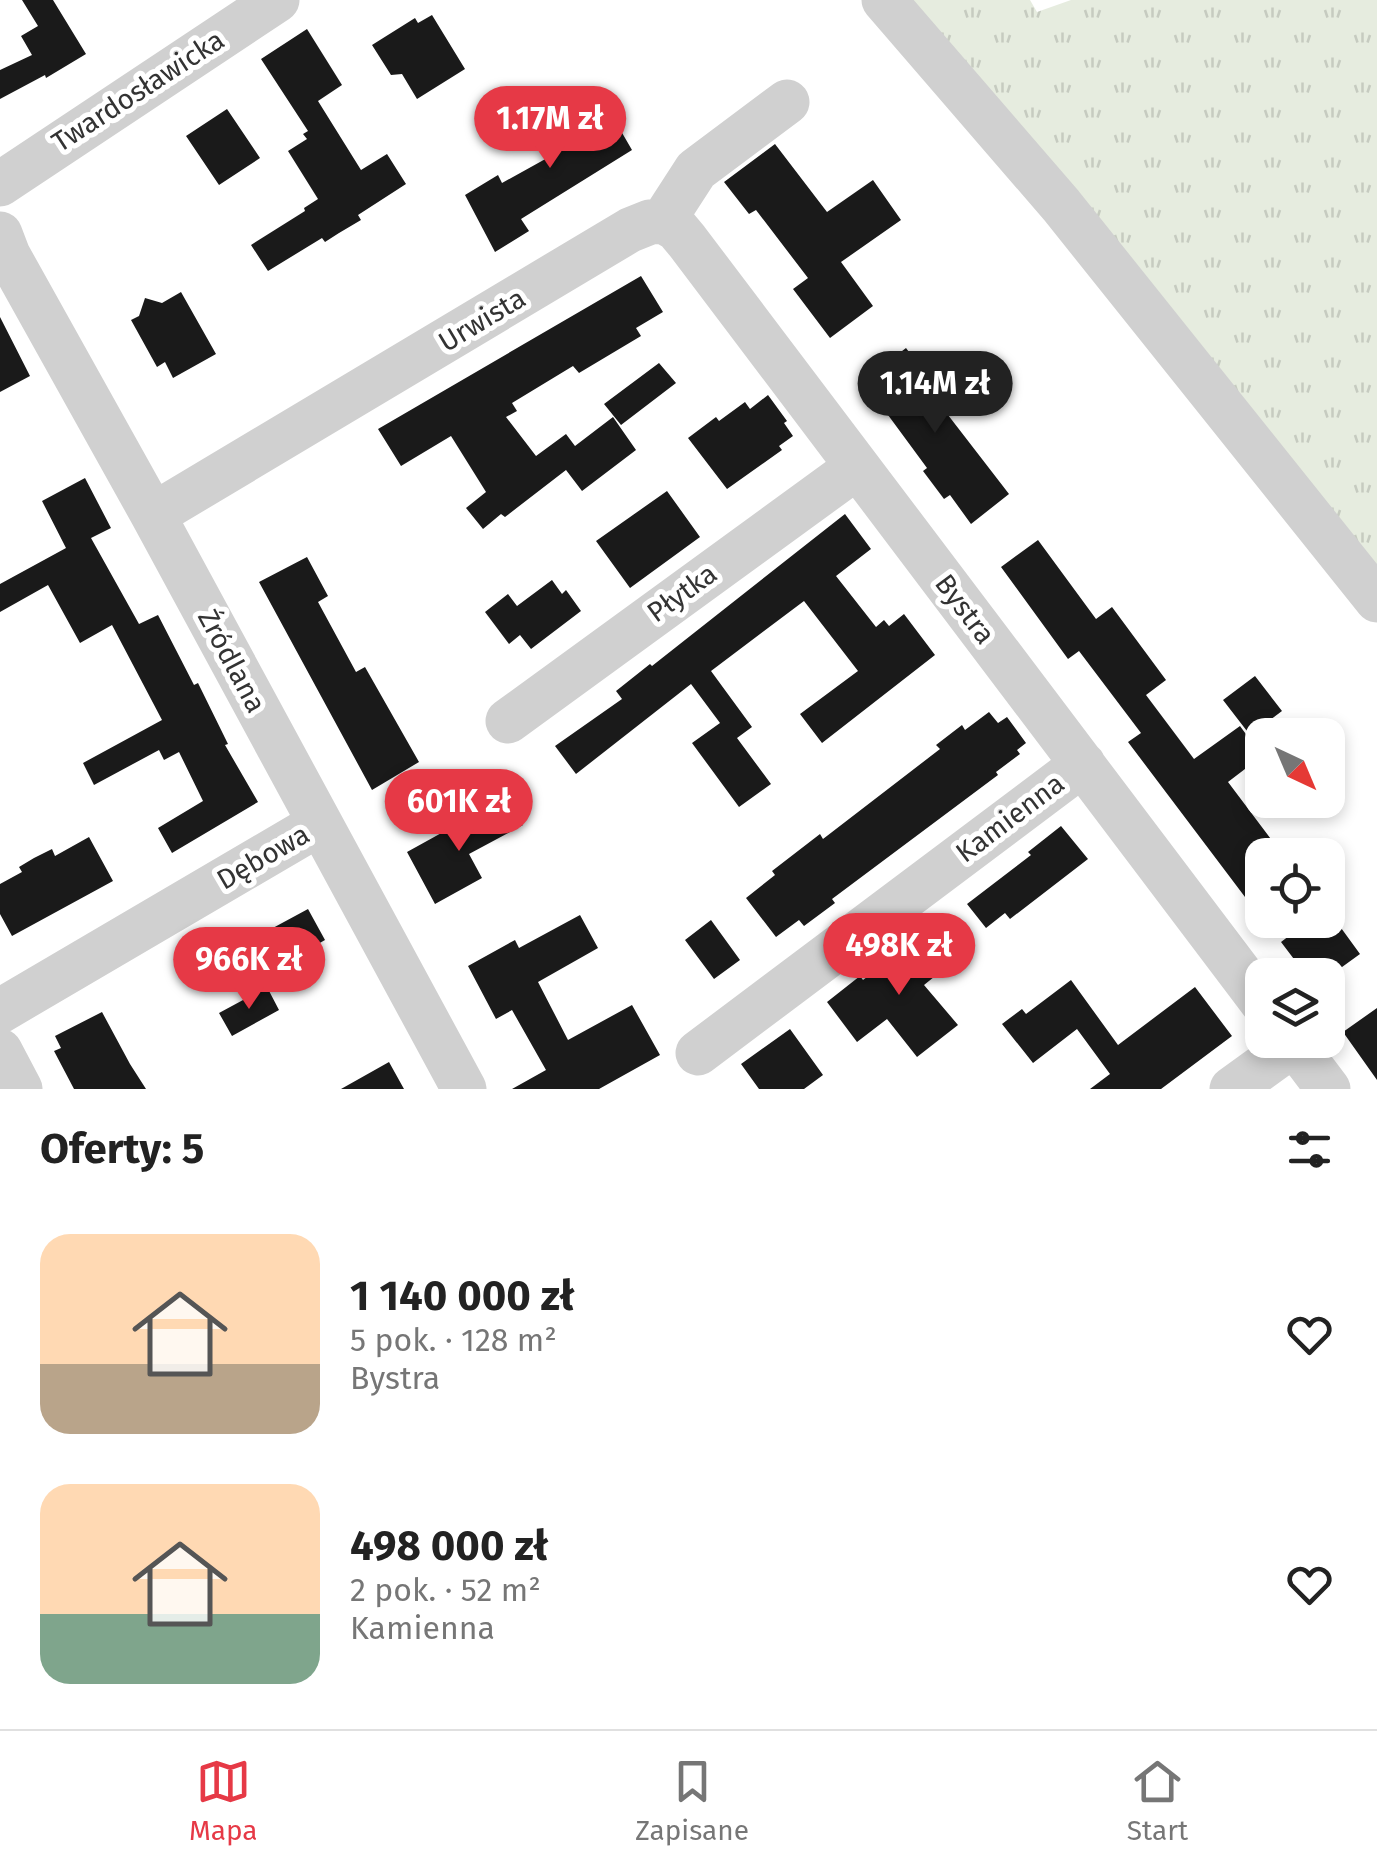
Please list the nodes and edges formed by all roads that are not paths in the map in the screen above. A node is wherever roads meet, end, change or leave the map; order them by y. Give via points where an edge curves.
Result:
1 (277, 0) edge
2 (884, 0) edge
3 (786, 102) dead end
4 (0, 184) edge
5 (663, 221) junction
6 (0, 234) edge
7 (857, 467) junction
8 (153, 515) junction
9 (1377, 600) edge
10 (508, 721) dead end
11 (1083, 764) junction
12 (319, 824) junction
13 (1245, 979) edge
14 (0, 1012) edge
15 (0, 1051) edge
16 (698, 1053) dead end
17 (1272, 1058) edge
18 (1305, 1058) edge
19 (20, 1089) edge
20 (464, 1089) edge
21 (1232, 1089) edge
22 (1328, 1089) edge

1 - 4 street, Twardosławicka
2 - 9 street via 1061,204
3 - 5 street via 696,170
5 - 7 street, Bystra via 687,240
5 - 8 street, Urwista via 630,230
6 - 8 street, Źródlana
7 - 10 street, Płytka
7 - 11 street, Bystra
8 - 12 street, Źródlana
11 - 13 street, Bystra
11 - 16 street, Kamienna
12 - 14 street, Dębowa
12 - 20 street, Źródlana
15 - 19 street
17 - 21 street
18 - 22 street

